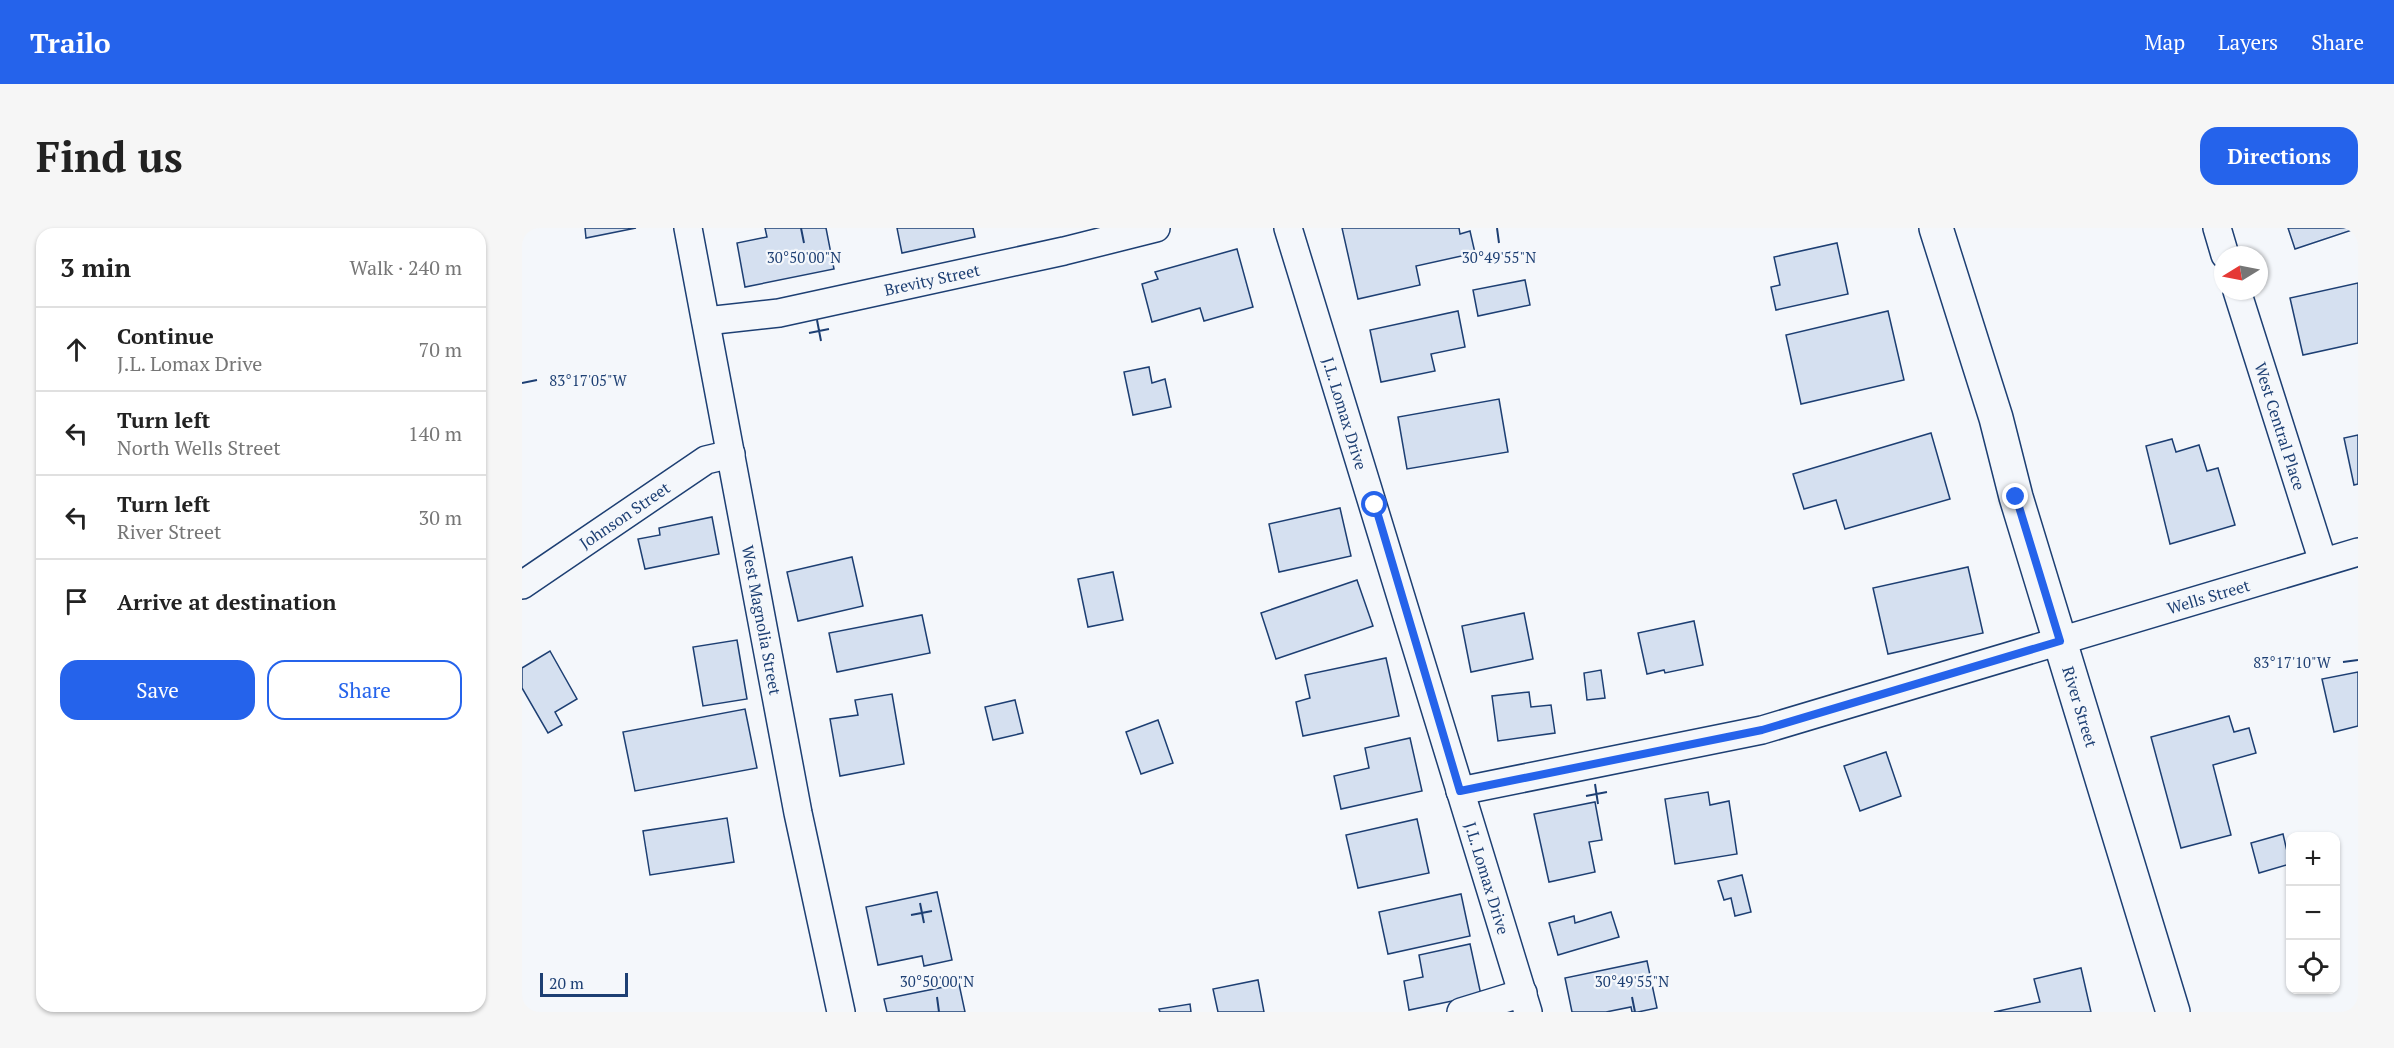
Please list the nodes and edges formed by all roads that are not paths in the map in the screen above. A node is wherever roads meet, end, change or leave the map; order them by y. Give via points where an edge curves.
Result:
1 (688, 228) edge
2 (1156, 228) edge
3 (1288, 228) edge
4 (1936, 228) edge
5 (2217, 228) edge
6 (2222, 246) edge
7 (2240, 300) edge
8 (706, 321) junction
9 (731, 454) junction
10 (2358, 552) edge
11 (2323, 562) junction
12 (522, 585) edge
13 (2060, 641) junction
14 (1460, 791) junction
15 (1526, 1002) edge
16 (841, 1012) edge
17 (1461, 1012) edge
18 (2173, 1012) edge

1 - 8 street, West Magnolia Street
2 - 8 street, Brevity Street via 779,313
3 - 14 street, J.L. Lomax Drive
4 - 13 street, River Street
5 - 6 street
7 - 11 street, West Central Place
8 - 9 street, West Magnolia Street
9 - 12 street, Johnson Street via 706,460
9 - 16 street, West Magnolia Street via 798,813
10 - 11 street, Wells Street
11 - 13 street, Wells Street
13 - 14 street, Wells Street via 1762,730
13 - 18 street, River Street
14 - 15 street, J.L. Lomax Drive
15 - 17 street

